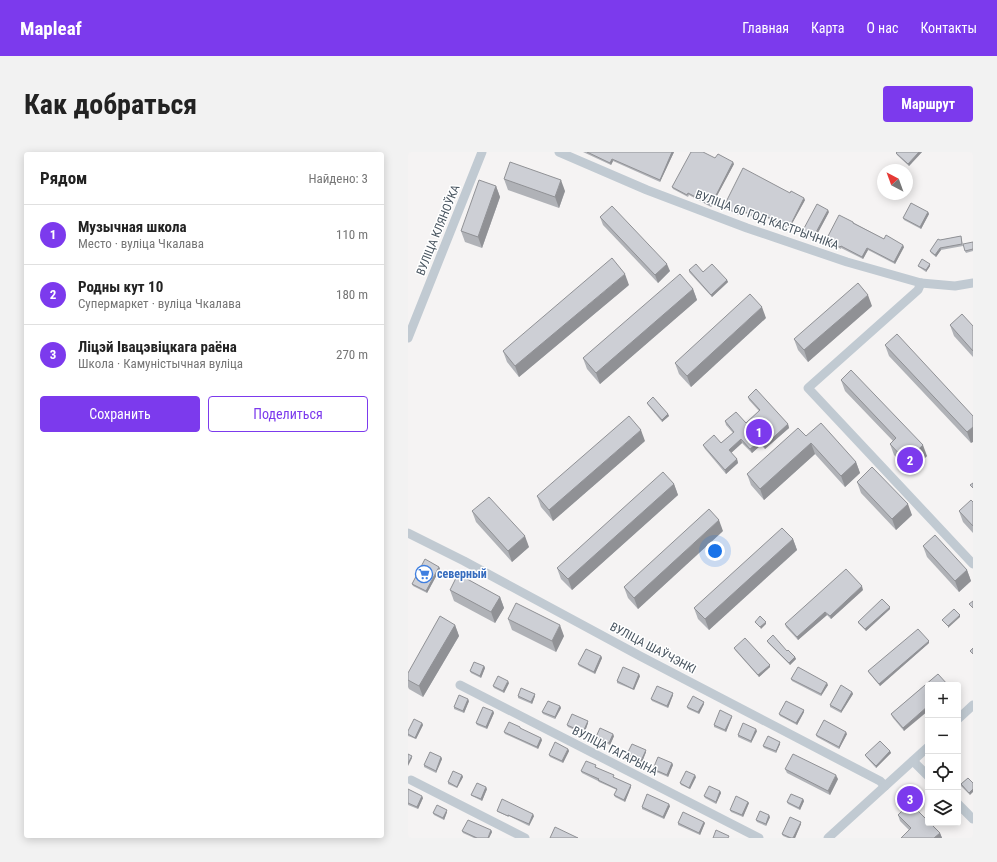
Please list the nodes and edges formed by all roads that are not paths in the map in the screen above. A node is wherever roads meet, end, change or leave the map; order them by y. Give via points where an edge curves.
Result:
1 (482, 152) edge
2 (559, 152) edge
3 (921, 283) junction
4 (973, 283) edge
5 (408, 338) edge
6 (408, 533) edge
7 (973, 564) edge
8 (460, 685) dead end
9 (973, 705) edge
10 (959, 718) edge
11 (925, 750) edge
12 (913, 761) junction
13 (925, 773) edge
14 (411, 780) dead end
15 (885, 786) junction
16 (961, 807) edge
17 (973, 819) edge
18 (525, 838) edge
19 (759, 838) edge
20 (828, 838) edge

1 - 5 street, ВУЛІЦА КЛЯНОЎКА
2 - 3 street, ВУЛІЦА 60 ГОД КАСТРЫЧНІКА via 647,190 747,228 847,262
3 - 4 street, ВУЛІЦА 60 ГОД КАСТРЫЧНІКА via 955,286
3 - 7 street via 918,290 808,388
6 - 15 street, ВУЛІЦА ШАЎЧЭНКІ via 528,594 640,656 880,781
8 - 19 street, ВУЛІЦА ГАГАРЫНА
9 - 10 street
11 - 12 street
12 - 13 street
12 - 15 street
14 - 18 street
15 - 20 street
16 - 17 street

